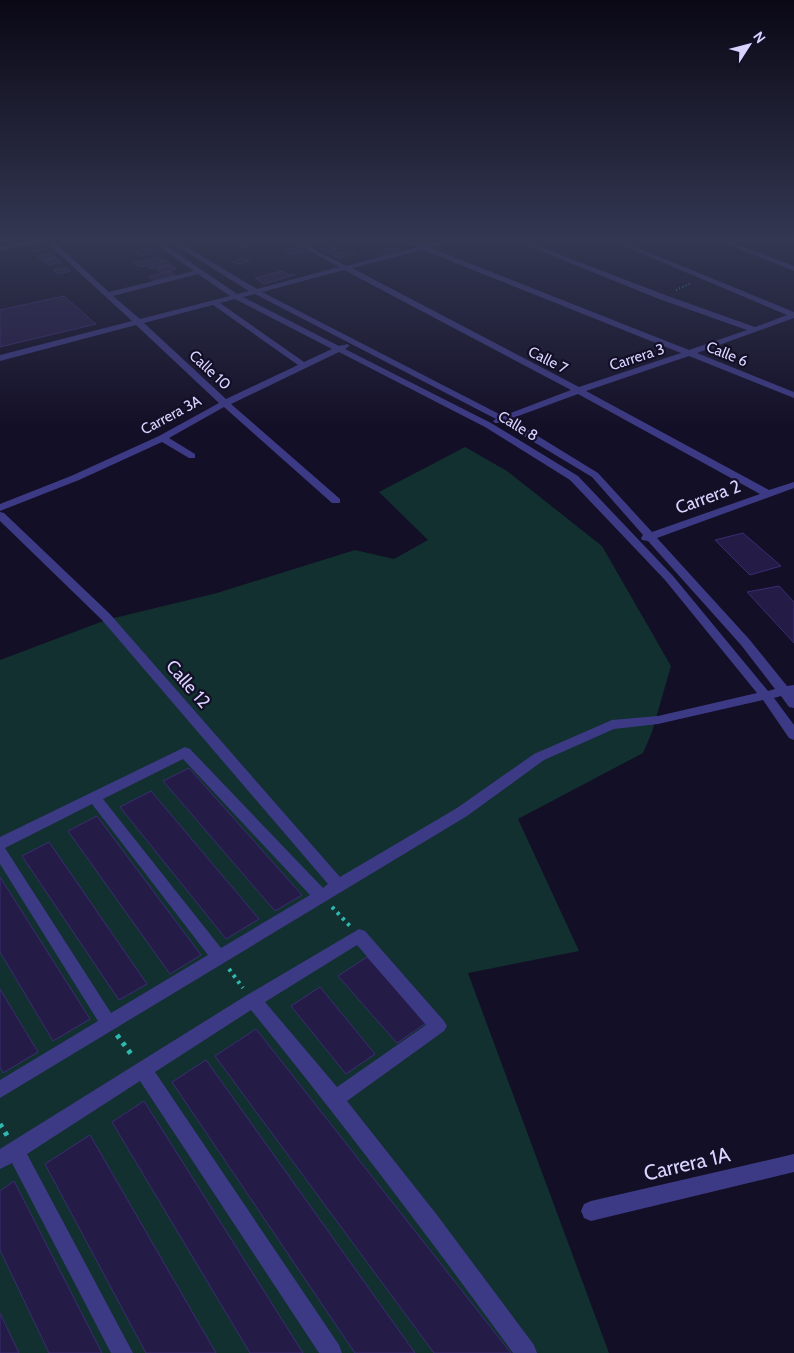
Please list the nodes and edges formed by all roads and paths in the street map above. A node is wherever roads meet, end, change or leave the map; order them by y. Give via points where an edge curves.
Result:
1 (114, 301) edge
2 (217, 301) edge
3 (245, 301) edge
4 (274, 301) edge
5 (409, 301) edge
6 (556, 301) edge
7 (572, 301) edge
8 (674, 301) edge
9 (759, 301) edge
10 (214, 302) junction
11 (794, 315) edge
12 (781, 320) junction
13 (138, 322) junction
14 (794, 325) edge
15 (755, 330) junction
16 (354, 343) junction
17 (339, 348) junction
18 (699, 351) junction
19 (689, 354) junction
20 (0, 358) edge
21 (303, 365) junction
22 (794, 388) edge
23 (578, 390) junction
24 (794, 396) edge
25 (225, 404) junction
26 (503, 419) junction
27 (488, 425) junction
28 (162, 438) junction
29 (192, 456) dead end
30 (794, 485) edge
31 (768, 494) junction
32 (336, 501) dead end
33 (0, 508) edge
34 (0, 515) edge
35 (652, 536) junction
36 (634, 541) junction
37 (790, 691) edge
38 (766, 696) junction
39 (794, 704) edge
40 (794, 735) edge
41 (94, 797) junction
42 (0, 844) edge
43 (0, 852) edge
44 (339, 886) junction
45 (321, 896) junction
46 (359, 936) junction
47 (220, 958) junction
48 (253, 1000) junction
49 (110, 1024) junction
50 (144, 1071) junction
51 (0, 1090) edge
52 (335, 1099) junction
53 (8, 1155) edge
54 (794, 1163) edge
55 (591, 1211) dead end
56 (122, 1353) edge
57 (331, 1353) edge
58 (526, 1353) edge

1 - 13 street, Calle 10
2 - 10 street
3 - 17 street, Calle 8
4 - 16 street, Calle 8
5 - 23 street, Calle 7
6 - 19 street, Calle 6
7 - 18 street, Calle 6
8 - 15 street
9 - 11 street
10 - 13 street
10 - 21 street
11 - 12 street, Carrera 3
12 - 14 street
12 - 15 street, Carrera 3
13 - 20 street
13 - 25 street, Calle 10
15 - 18 street, Carrera 3
16 - 17 street, Carrera 3A
16 - 26 street, Calle 8
17 - 21 street, Carrera 3A
17 - 27 street, Calle 8
18 - 19 street, Carrera 3
18 - 22 street, Calle 6
19 - 23 street, Carrera 3
19 - 24 street, Calle 6
21 - 25 street, Carrera 3A
23 - 26 street, Carrera 3
23 - 31 street, Calle 7
25 - 28 street, Carrera 3A
25 - 32 street, Calle 10
26 - 27 street, Carrera 3
26 - 35 street, Calle 8 via 595,474
27 - 36 street, Calle 8 via 574,478
28 - 29 street
28 - 33 street, Carrera 3A
30 - 31 street, Carrera 2
31 - 35 street, Carrera 2
34 - 44 street, Calle 12 via 106,617
35 - 36 street, Carrera 2
35 - 37 street, Calle 8
36 - 38 street, Calle 8 via 669,578
37 - 38 street
37 - 39 street, Calle 8
38 - 40 street, Calle 8
38 - 44 street via 658,720 612,725 539,757 462,812
41 - 42 street
41 - 45 street via 185,752
41 - 47 street
43 - 49 street
44 - 45 street
45 - 46 path
45 - 47 street
46 - 48 street
46 - 52 street via 438,1026
47 - 48 path
47 - 49 street
48 - 50 street
48 - 52 street
49 - 50 path
49 - 51 street
50 - 53 street
50 - 57 street
52 - 58 street
53 - 56 street
54 - 55 street, Carrera 1A

